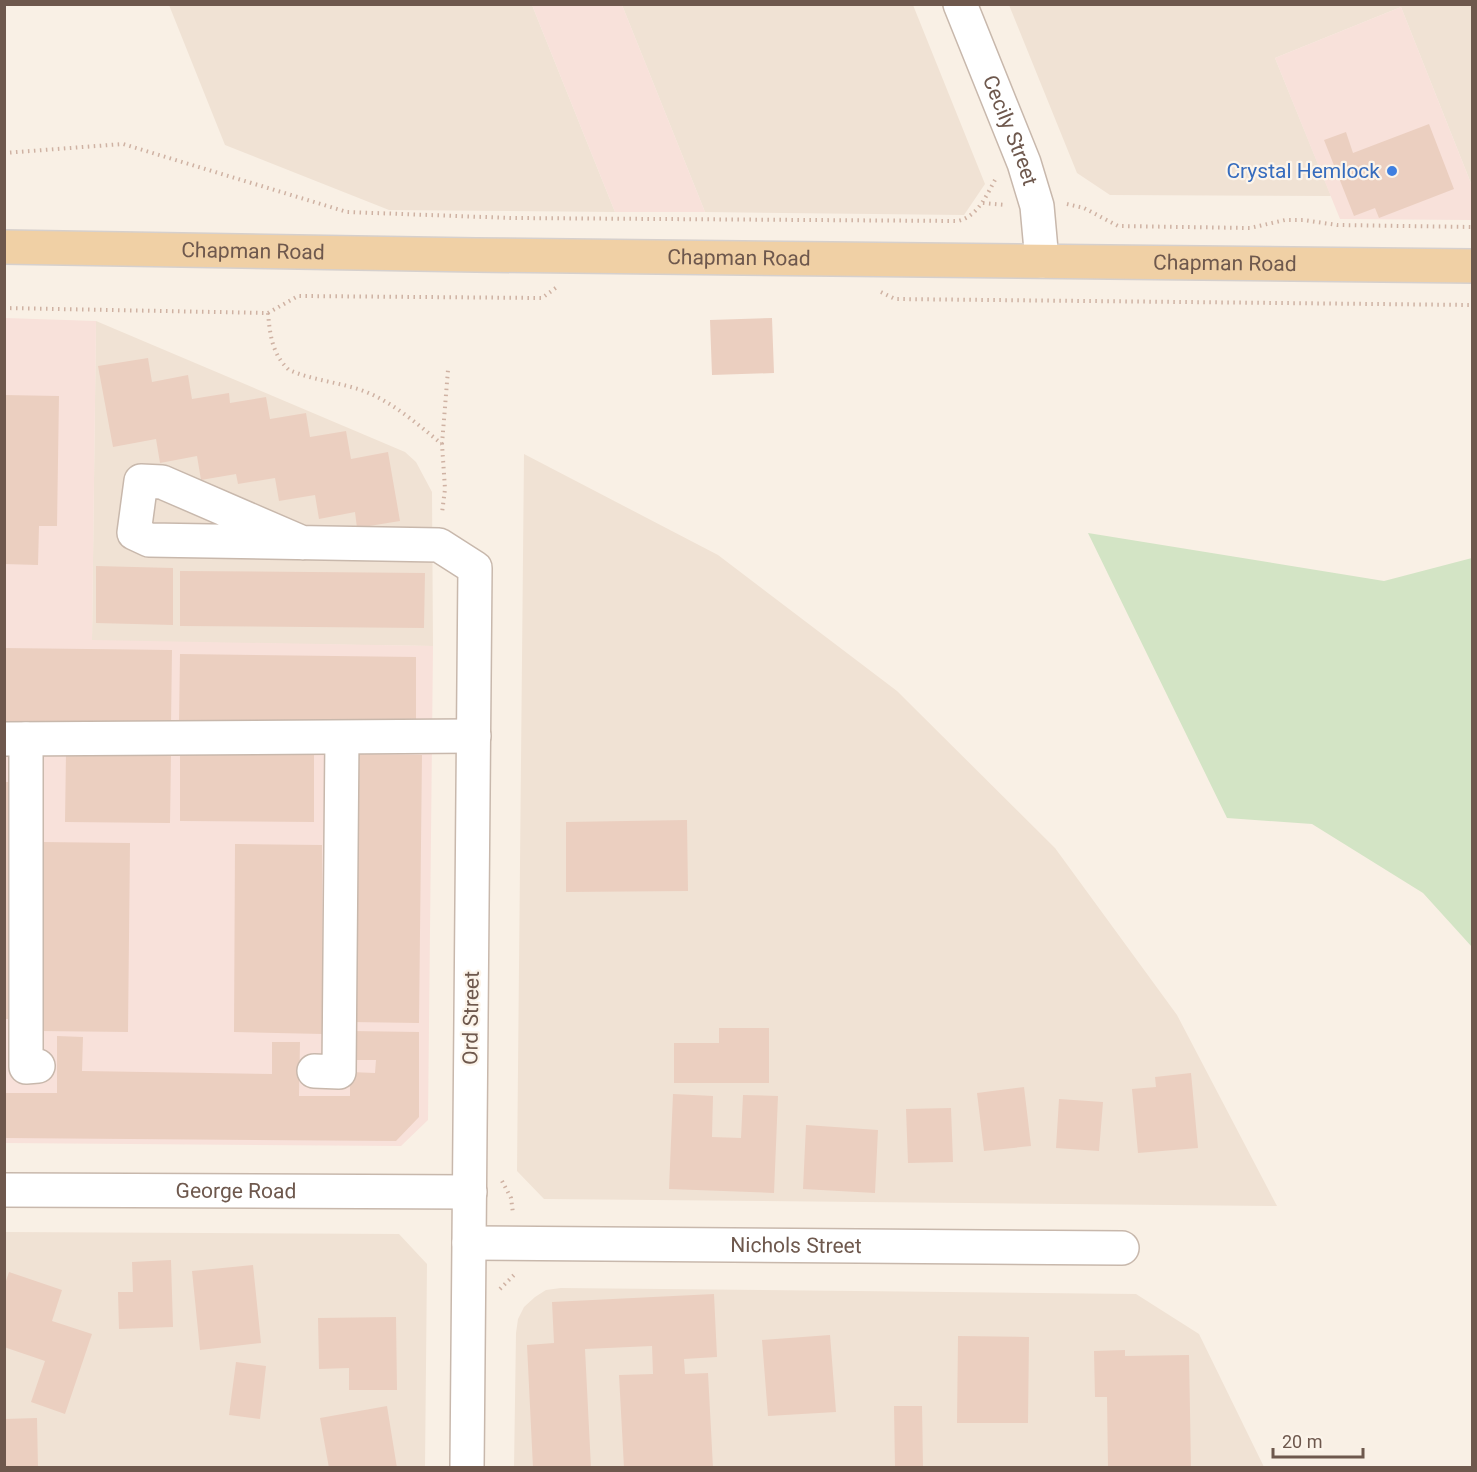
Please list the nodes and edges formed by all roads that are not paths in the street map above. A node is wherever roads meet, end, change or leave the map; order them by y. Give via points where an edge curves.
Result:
1 (960, 4) edge
2 (4, 247) edge
3 (1042, 261) junction
4 (1473, 266) edge
5 (303, 543) dead end
6 (474, 736) junction
7 (342, 738) junction
8 (15, 739) edge
9 (38, 1066) dead end
10 (314, 1071) dead end
11 (4, 1190) edge
12 (470, 1192) junction
13 (469, 1242) junction
14 (1122, 1248) dead end
15 (467, 1467) edge

1 - 3 street, Cecily Street via 1024,164 1037,206
2 - 3 main road, Chapman Road
3 - 4 main road, Chapman Road
5 - 6 street, Ord Street via 439,545 476,568
6 - 7 street
6 - 12 street, Ord Street
7 - 8 street
7 - 10 street via 339,1072
8 - 9 street via 26,1067
11 - 12 street, George Road
12 - 13 street, Ord Street
13 - 14 street, Nichols Street
13 - 15 street, Ord Street

